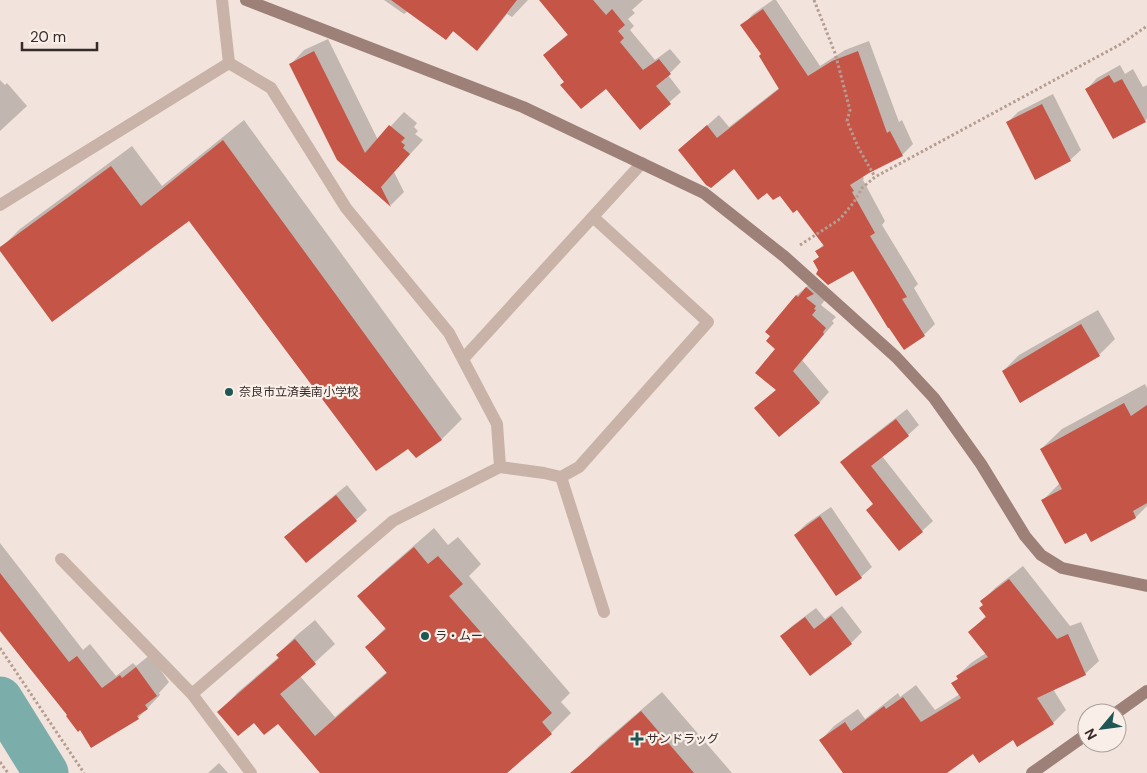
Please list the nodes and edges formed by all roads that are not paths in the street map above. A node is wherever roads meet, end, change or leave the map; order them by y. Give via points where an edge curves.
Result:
1 (222, 0) edge
2 (246, 0) edge
3 (230, 63) junction
4 (642, 163) junction
5 (0, 205) edge
6 (594, 216) junction
7 (463, 360) junction
8 (500, 467) junction
9 (561, 477) junction
10 (61, 559) dead end
11 (1147, 586) edge
12 (604, 612) dead end
13 (1147, 691) edge
14 (192, 694) junction
15 (1127, 705) edge
16 (1077, 741) edge
17 (252, 773) edge
18 (1032, 773) edge

1 - 3 street
2 - 4 street via 523,107
3 - 5 street
3 - 7 street via 271,88 346,208 449,333
4 - 6 street
4 - 11 street via 704,193 784,257 896,357 934,398 981,464 1025,536 1041,554 1062,568
6 - 7 street
6 - 9 street via 708,322 580,467
7 - 8 street via 497,424
8 - 9 street
8 - 14 street via 393,521
9 - 12 street
10 - 14 street
13 - 15 street
14 - 17 street
16 - 18 street

